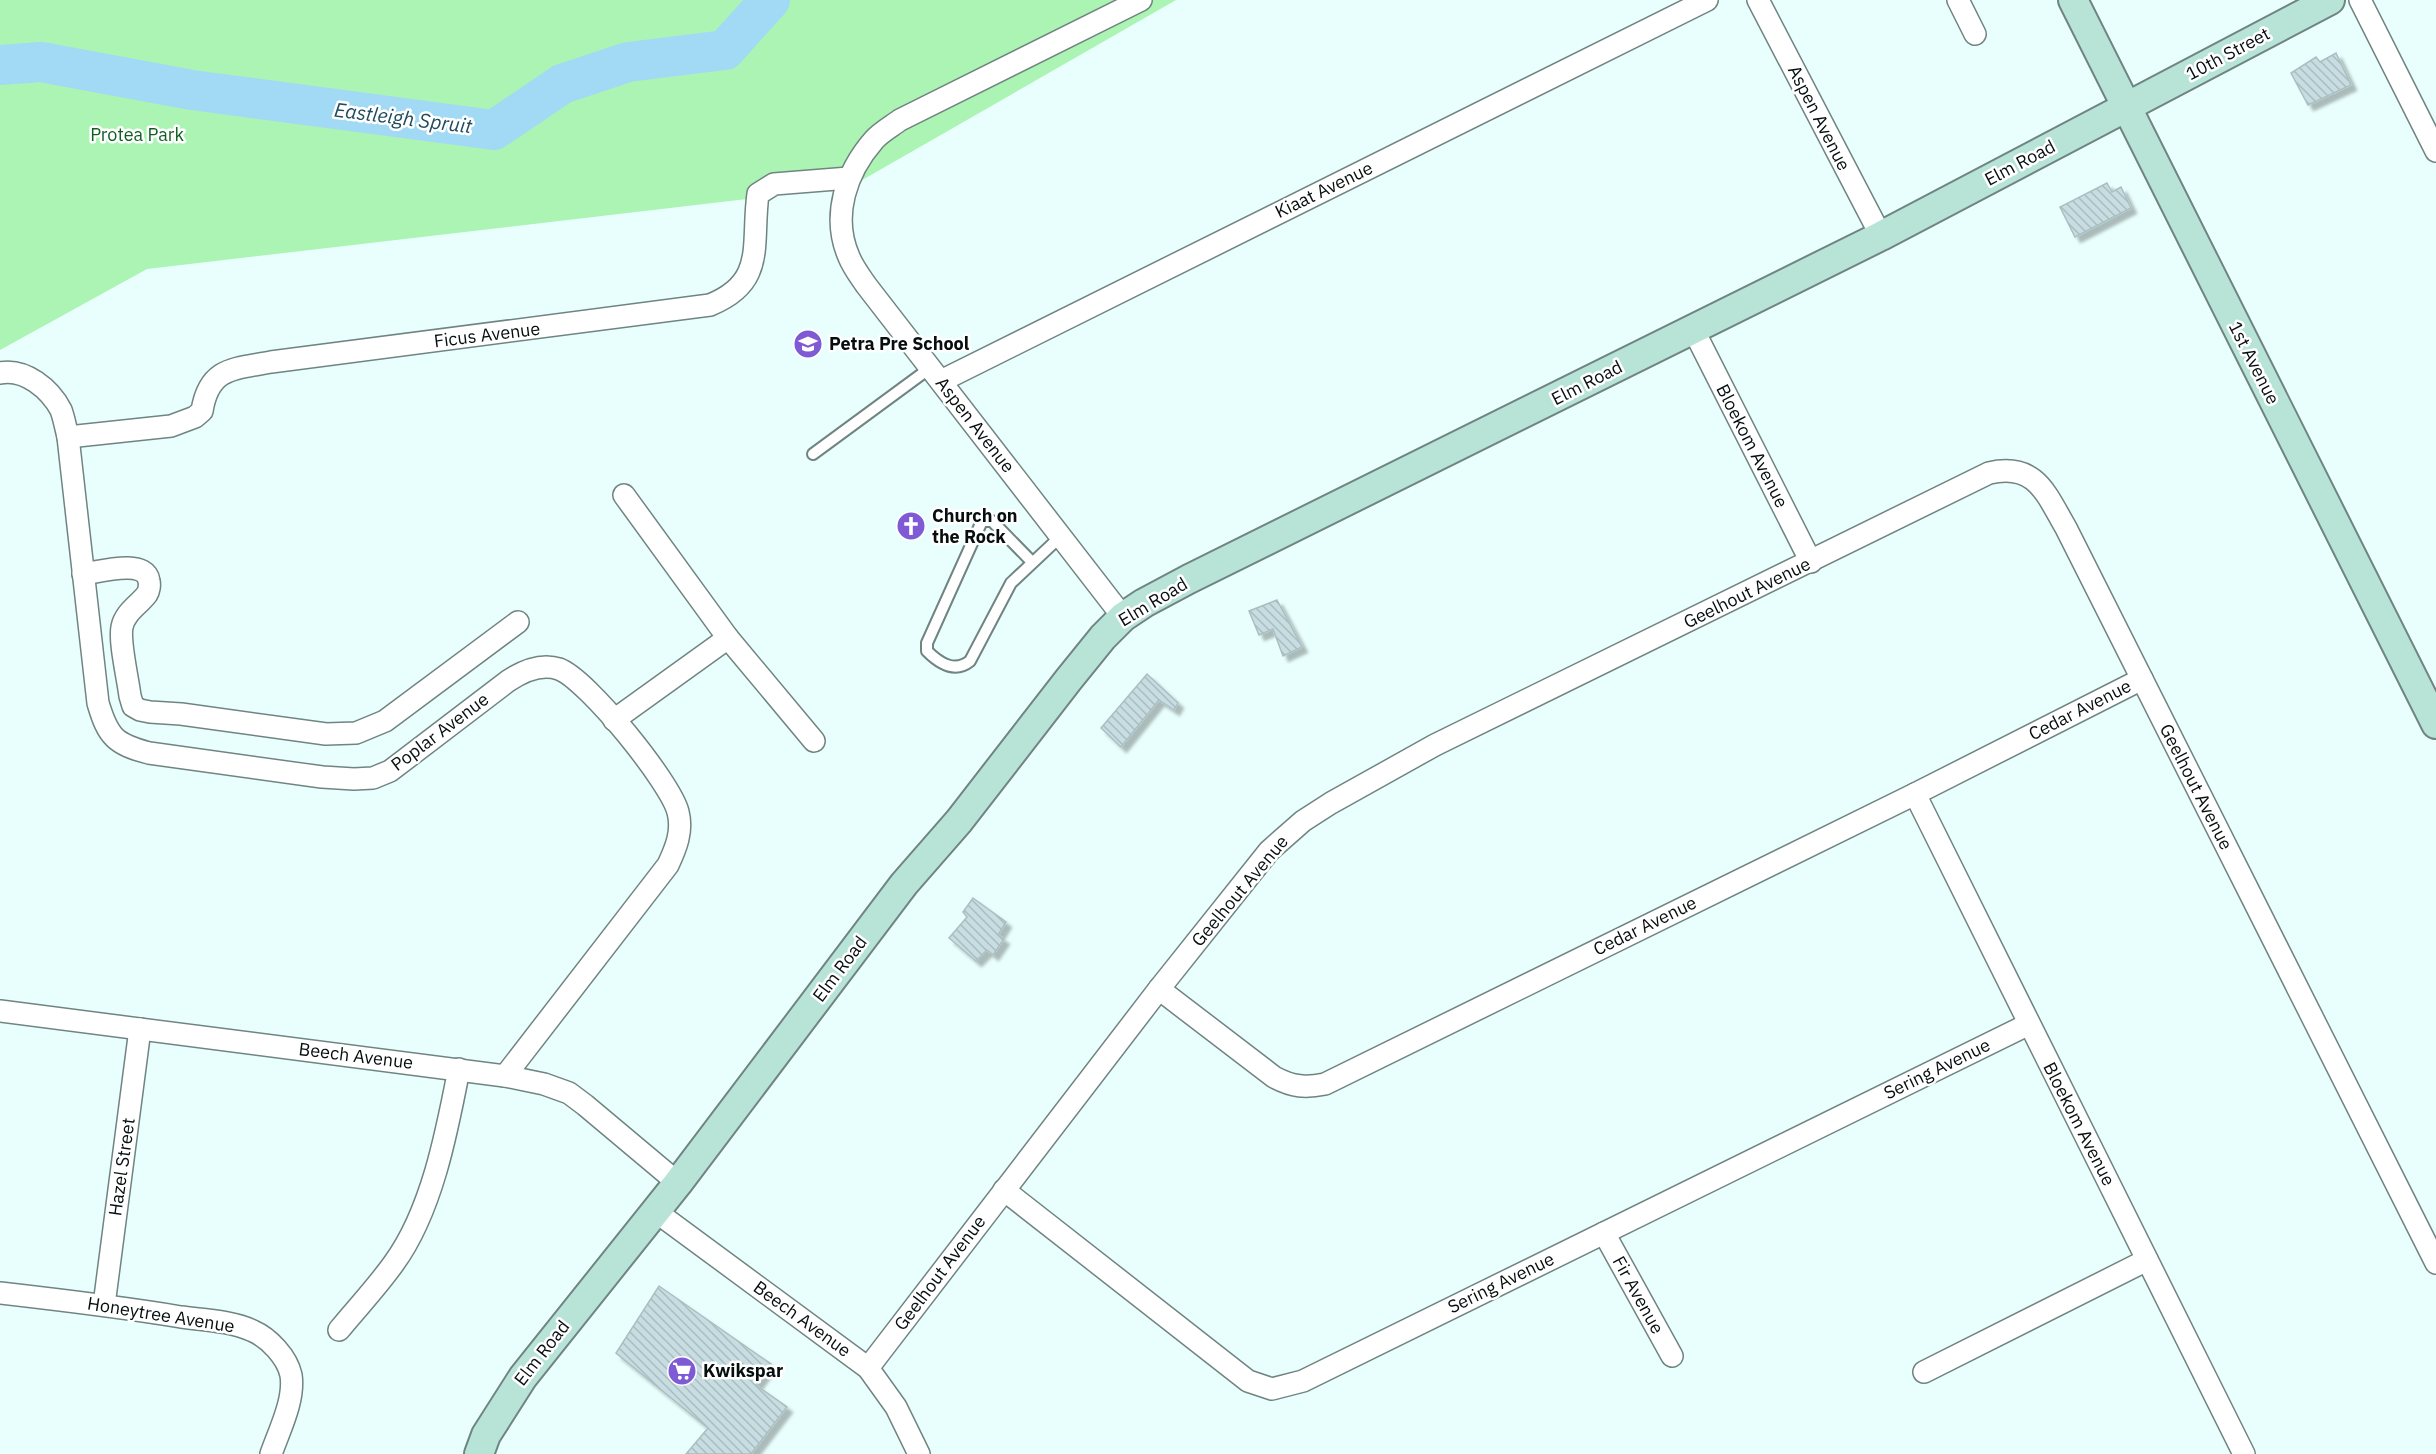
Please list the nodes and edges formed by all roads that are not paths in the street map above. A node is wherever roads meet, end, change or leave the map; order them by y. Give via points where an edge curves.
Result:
1 (1141, 0) edge
2 (1707, 0) edge
3 (1758, 0) edge
4 (1958, 0) edge
5 (2073, 0) edge
6 (2330, 0) edge
7 (2360, 0) edge
8 (1975, 34) dead end
9 (2127, 108) junction
10 (2436, 152) edge
11 (849, 178) junction
12 (1881, 236) junction
13 (1693, 329) junction
14 (0, 373) edge
15 (935, 375) junction
16 (68, 437) junction
17 (813, 454) dead end
18 (624, 495) dead end
19 (1061, 536) junction
20 (1032, 562) junction
21 (1811, 562) junction
22 (83, 574) junction
23 (1123, 617) junction
24 (518, 622) dead end
25 (728, 638) junction
26 (2142, 679) junction
27 (614, 720) junction
28 (2436, 724) edge
29 (814, 741) dead end
30 (1915, 794) junction
31 (1159, 989) junction
32 (0, 1011) edge
33 (2029, 1024) junction
34 (140, 1029) junction
35 (459, 1069) junction
36 (505, 1076) junction
37 (678, 1183) junction
38 (1004, 1190) junction
39 (655, 1211) junction
40 (1604, 1233) junction
41 (2147, 1260) junction
42 (2436, 1263) edge
43 (0, 1293) edge
44 (104, 1305) junction
45 (339, 1330) dead end
46 (1672, 1356) dead end
47 (868, 1368) junction
48 (1924, 1372) dead end
49 (271, 1454) edge
50 (479, 1454) edge
51 (919, 1454) edge
52 (2244, 1454) edge

1 - 11 street, Aspen Avenue via 900,120 876,138
2 - 15 street, Kiaat Avenue
3 - 12 street, Aspen Avenue
4 - 8 street
5 - 9 street, 1st Avenue
6 - 9 street, 10th Street
7 - 10 street
9 - 12 street, Elm Road
9 - 28 street, 1st Avenue
11 - 15 street, Aspen Avenue via 841,228 849,257
11 - 16 street, Ficus Avenue via 774,184 758,194 749,274 728,298 710,305 230,370 208,387 202,411 184,422
12 - 13 street, Elm Road
13 - 21 street, Bloekom Avenue
13 - 23 street, Elm Road via 1199,574
14 - 16 street, Poplar Avenue via 22,375 40,384 61,411
15 - 17 lane
15 - 19 street, Aspen Avenue
16 - 22 street, Poplar Avenue
18 - 25 street
19 - 20 lane
19 - 23 street, Aspen Avenue
20 - 20 lane via 1011,583 970,661 956,667 941,663 927,651 927,643 982,521 992,521
21 - 26 street, Geelhout Avenue via 1989,473 2024,473 2038,482 2066,528
21 - 31 street, Geelhout Avenue via 1435,745 1303,821 1269,851
22 - 24 street via 136,567 144,570 150,582 148,592 122,628 130,696 140,710 326,734 356,733 385,721
22 - 27 street, Poplar Avenue via 98,703 112,738 129,748 277,772 373,778 390,771 519,673 543,667 560,669 575,678
23 - 37 street, Elm Road via 904,884
25 - 27 street
25 - 29 street
26 - 30 street, Cedar Avenue
26 - 42 street, Geelhout Avenue
27 - 36 street, Poplar Avenue via 661,777 674,800 680,830 677,846 668,865
30 - 31 street, Cedar Avenue via 1325,1084 1291,1086 1274,1077
30 - 33 street, Bloekom Avenue
31 - 38 street, Geelhout Avenue
32 - 34 street, Beech Avenue
33 - 40 street, Sering Avenue
33 - 41 street, Bloekom Avenue
34 - 35 street, Beech Avenue
34 - 44 street, Hazel Street
35 - 36 street, Beech Avenue
35 - 45 street via 418,1221 395,1262
36 - 37 street, Beech Avenue via 569,1093
37 - 39 street, Elm Road
38 - 40 street, Sering Avenue via 1248,1380 1272,1389 1304,1380
38 - 47 street, Geelhout Avenue
39 - 47 street, Beech Avenue
39 - 50 street, Elm Road via 523,1377 486,1435
40 - 46 street, Fir Avenue
41 - 48 street
41 - 52 street, Bloekom Avenue
43 - 44 street, Honeytree Avenue
44 - 49 street, Honeytree Avenue via 231,1325 253,1330 269,1342 284,1358 291,1374 291,1391
47 - 51 street, Beech Avenue via 896,1407

